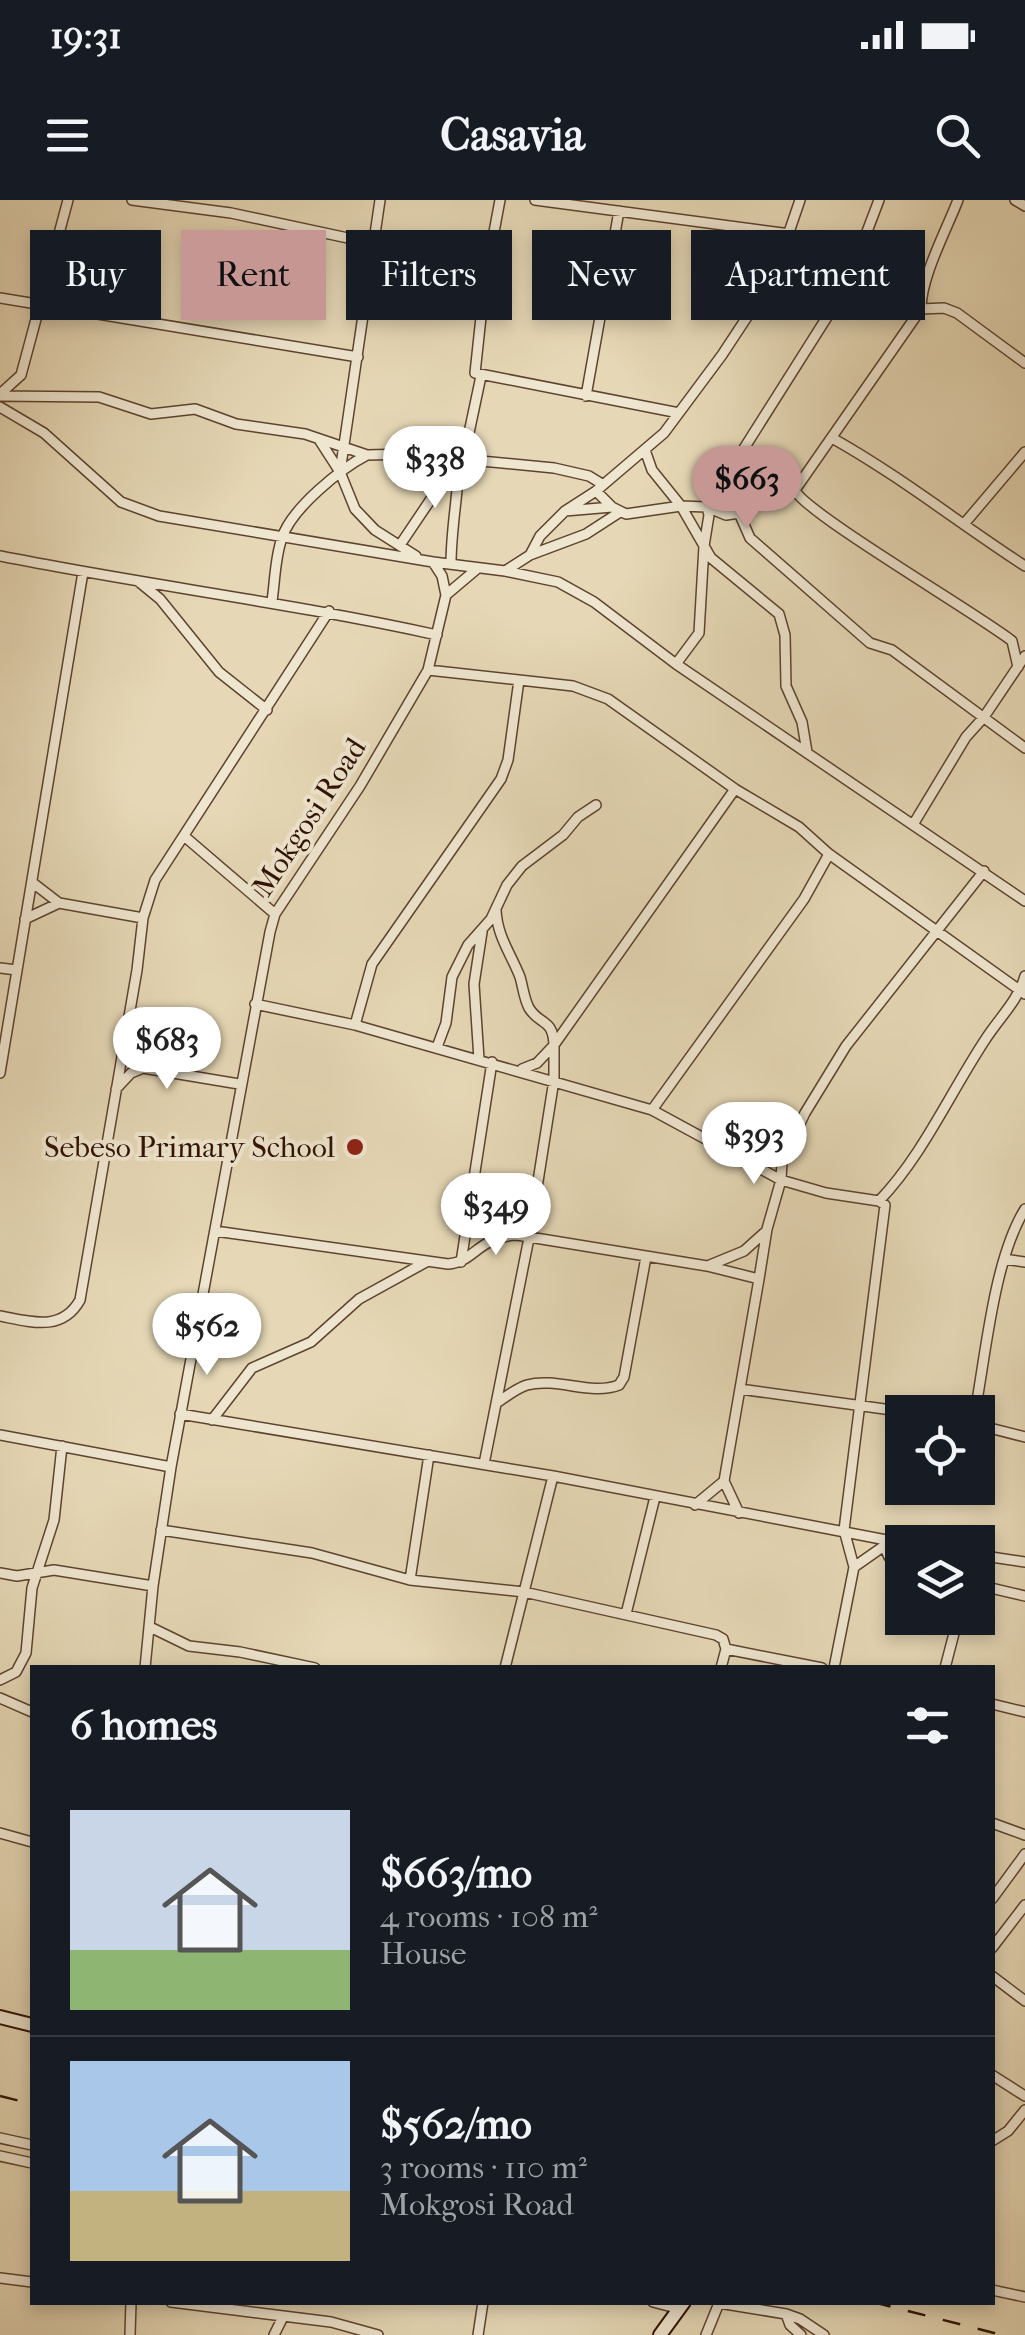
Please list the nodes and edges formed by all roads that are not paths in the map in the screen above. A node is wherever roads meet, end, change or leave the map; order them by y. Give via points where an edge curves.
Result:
1 (68, 200) edge
2 (132, 200) edge
3 (380, 200) edge
4 (500, 200) edge
5 (535, 200) edge
6 (800, 200) edge
7 (879, 200) edge
8 (958, 200) edge
9 (1015, 200) edge
10 (1025, 206) edge
11 (619, 210) junction
12 (60, 230) edge
13 (374, 230) edge
14 (762, 230) edge
15 (791, 230) edge
16 (346, 238) edge
17 (925, 284) edge
18 (0, 298) edge
19 (30, 303) edge
20 (925, 309) edge
21 (35, 320) edge
22 (135, 320) edge
23 (362, 320) edge
24 (743, 320) edge
25 (913, 320) edge
26 (358, 357) junction
27 (1025, 363) edge
28 (481, 376) junction
29 (0, 395) edge
30 (586, 396) junction
31 (0, 407) edge
32 (679, 413) junction
33 (832, 438) junction
34 (318, 439) junction
35 (344, 447) junction
36 (745, 448) junction
37 (645, 450) junction
38 (1025, 452) edge
39 (366, 455) junction
40 (460, 458) junction
41 (340, 472) junction
42 (774, 485) junction
43 (599, 488) junction
44 (795, 490) junction
45 (681, 506) junction
46 (707, 507) junction
47 (616, 510) junction
48 (566, 511) junction
49 (739, 513) junction
50 (964, 524) junction
51 (282, 536) junction
52 (400, 546) junction
53 (704, 546) junction
54 (530, 554) junction
55 (0, 556) edge
56 (420, 560) junction
57 (434, 562) junction
58 (451, 564) junction
59 (1025, 566) edge
60 (478, 568) junction
61 (506, 570) junction
62 (83, 572) junction
63 (136, 580) junction
64 (446, 595) junction
65 (272, 601) junction
66 (329, 611) junction
67 (437, 635) junction
68 (1018, 640) edge
69 (1025, 656) edge
70 (676, 664) junction
71 (1018, 667) junction
72 (428, 670) junction
73 (519, 680) junction
74 (267, 710) junction
75 (984, 717) junction
76 (1025, 748) edge
77 (807, 752) junction
78 (736, 789) junction
79 (596, 805) dead end
80 (914, 823) junction
81 (184, 836) junction
82 (828, 854) junction
83 (984, 872) junction
84 (33, 884) junction
85 (1025, 901) edge
86 (59, 904) junction
87 (496, 910) junction
88 (275, 914) junction
89 (143, 918) junction
90 (24, 919) junction
91 (482, 928) junction
92 (935, 930) junction
93 (0, 968) edge
94 (17, 970) junction
95 (1025, 976) edge
96 (1023, 993) edge
97 (255, 1004) junction
98 (354, 1024) junction
99 (554, 1045) junction
100 (437, 1047) junction
101 (121, 1048) junction
102 (479, 1059) junction
103 (492, 1062) junction
104 (144, 1068) junction
105 (519, 1070) junction
106 (0, 1073) edge
107 (554, 1080) junction
108 (240, 1084) junction
109 (116, 1089) junction
110 (652, 1110) junction
111 (781, 1180) junction
112 (878, 1201) junction
113 (1025, 1208) edge
114 (767, 1229) junction
115 (215, 1231) junction
116 (529, 1238) junction
117 (646, 1257) junction
118 (1004, 1259) junction
119 (426, 1262) junction
120 (461, 1262) junction
121 (1025, 1262) edge
122 (707, 1266) junction
123 (759, 1279) junction
124 (0, 1316) edge
125 (740, 1389) junction
126 (978, 1395) edge
127 (498, 1402) junction
128 (861, 1404) junction
129 (885, 1408) edge
130 (180, 1414) junction
131 (212, 1420) junction
132 (995, 1430) edge
133 (0, 1435) edge
134 (1025, 1437) edge
135 (62, 1446) junction
136 (429, 1454) junction
137 (484, 1464) junction
138 (171, 1467) junction
139 (553, 1476) junction
140 (724, 1482) junction
141 (655, 1497) junction
142 (695, 1505) junction
143 (739, 1513) junction
144 (161, 1530) junction
145 (844, 1530) junction
146 (884, 1543) junction
147 (885, 1546) edge
148 (995, 1558) edge
149 (1025, 1562) edge
150 (854, 1567) junction
151 (0, 1573) edge
152 (36, 1573) junction
153 (410, 1580) junction
154 (153, 1586) junction
155 (995, 1589) edge
156 (524, 1592) junction
157 (1025, 1596) edge
158 (626, 1614) junction
159 (150, 1628) junction
160 (954, 1635) edge
161 (726, 1649) junction
162 (146, 1665) edge
163 (301, 1665) edge
164 (507, 1665) edge
165 (722, 1665) edge
166 (807, 1665) edge
167 (835, 1665) edge
168 (946, 1665) edge
169 (0, 1680) edge
170 (0, 1698) edge
171 (995, 1705) edge
172 (30, 1711) edge
173 (1025, 1712) edge
174 (995, 1824) edge
175 (0, 1833) edge
176 (1025, 1835) edge
177 (30, 1841) edge
178 (1024, 1856) edge
179 (995, 1895) edge
180 (1025, 1905) edge
181 (995, 1944) edge
182 (995, 1978) edge
183 (1025, 2001) edge
184 (0, 2017) edge
185 (30, 2024) edge
186 (995, 2076) edge
187 (1025, 2096) edge
188 (1025, 2110) edge
189 (0, 2138) edge
190 (995, 2139) edge
191 (30, 2146) edge
192 (0, 2156) edge
193 (30, 2163) edge
194 (0, 2278) edge
195 (30, 2282) edge
196 (1025, 2286) edge
197 (995, 2291) edge
198 (1020, 2296) edge
199 (131, 2305) edge
200 (193, 2305) edge
201 (483, 2305) edge
202 (678, 2305) edge
203 (718, 2305) edge
204 (736, 2305) edge
205 (786, 2314) junction
206 (283, 2317) junction
207 (130, 2335) edge
208 (274, 2335) edge
209 (375, 2335) edge
210 (478, 2335) edge
211 (660, 2335) edge
212 (706, 2335) edge
213 (801, 2335) edge
214 (824, 2335) edge

1 - 12 street
2 - 16 street
3 - 13 street
4 - 28 street via 474,364
5 - 11 street
6 - 15 street
7 - 36 street via 846,287
8 - 17 street
9 - 10 street
11 - 14 street
11 - 30 street
18 - 19 street
20 - 27 street via 957,312
21 - 29 street via 21,375
22 - 26 street
23 - 26 street
24 - 32 street
25 - 33 street
26 - 35 street
28 - 30 street
28 - 40 street
29 - 34 street via 99,396 151,414 194,409
30 - 32 street
31 - 51 street via 44,433 121,502 159,516
32 - 37 street
33 - 44 street
33 - 50 street
34 - 35 street
34 - 41 street
35 - 39 street
35 - 41 street
36 - 42 street via 752,466
36 - 46 street
37 - 43 street
37 - 45 street
38 - 50 street
39 - 40 street
39 - 41 street
40 - 43 street via 572,471
40 - 52 street
40 - 58 street
41 - 51 street
41 - 52 street via 355,508
42 - 44 street
42 - 49 street
43 - 47 street
43 - 48 street
44 - 68 street via 813,509
45 - 46 street
45 - 47 street
45 - 53 street
46 - 49 street
46 - 53 street
47 - 48 street
47 - 54 street via 586,534
48 - 54 street
49 - 75 street via 750,538 870,643 892,650
50 - 59 street
51 - 56 street
51 - 65 street
52 - 56 street
53 - 70 street via 701,625
53 - 77 street via 778,614 786,686
54 - 61 street
55 - 62 street
56 - 57 street
57 - 58 street
57 - 64 street
58 - 60 street
60 - 61 street
60 - 64 street
61 - 70 street via 558,582
62 - 63 street
62 - 84 street
63 - 65 street
63 - 74 street via 219,672
64 - 67 street, Mokgosi Road
65 - 66 street
66 - 67 street
66 - 74 street
67 - 72 street, Mokgosi Road
68 - 71 street
69 - 71 street
70 - 77 street
71 - 75 street
72 - 73 street
72 - 88 street, Mokgosi Road
73 - 78 street via 573,686 608,699
73 - 98 street via 501,779 372,964
74 - 81 street
75 - 76 street
75 - 80 street
77 - 80 street
78 - 82 street via 799,827
78 - 99 street
79 - 87 street via 522,866
80 - 83 street
81 - 88 street
81 - 89 street via 156,880
82 - 92 street
82 - 110 street via 804,899
83 - 85 street
83 - 92 street
84 - 86 street
84 - 90 street
86 - 89 street
86 - 90 street
87 - 91 street
87 - 99 street via 498,932 529,1008 552,1029
88 - 97 street, Mokgosi Road
89 - 101 street
90 - 94 street
91 - 100 street via 452,977
91 - 102 street via 474,984
92 - 96 street
92 - 111 street via 823,1082 784,1154
93 - 94 street
94 - 106 street
95 - 96 street
96 - 112 street
97 - 98 street
97 - 108 street, Mokgosi Road
98 - 100 street
99 - 105 street
99 - 107 street
100 - 102 street
101 - 104 street
101 - 109 street
102 - 103 street
103 - 105 street
103 - 120 street
104 - 108 street
104 - 109 street
105 - 107 street
107 - 110 street
107 - 116 street
108 - 115 street, Mokgosi Road
109 - 124 street via 80,1300 56,1322
110 - 111 street
111 - 112 street
111 - 114 street
112 - 128 street via 885,1205
113 - 118 street
114 - 122 street via 744,1250
114 - 123 street
115 - 119 street
115 - 130 street, Mokgosi Road
116 - 117 street
116 - 120 street via 500,1236
116 - 127 street
117 - 122 street
117 - 127 street via 619,1384 535,1384
118 - 121 street
118 - 126 street
119 - 120 street
119 - 131 street via 360,1299 310,1342 252,1368
122 - 123 street
123 - 125 street
125 - 128 street
125 - 140 street
127 - 137 street
128 - 129 street
128 - 145 street
130 - 131 street
130 - 138 street, Mokgosi Road
131 - 136 street
132 - 134 street
133 - 135 street
135 - 138 street
135 - 152 street via 51,1536
136 - 137 street
136 - 153 street
137 - 139 street
138 - 144 street, Mokgosi Road
139 - 141 street
139 - 156 street
140 - 142 street
140 - 143 street
141 - 142 street
141 - 158 street
142 - 143 street
143 - 145 street
144 - 153 street via 312,1553
144 - 154 street, Mokgosi Road
145 - 146 street
145 - 150 street
146 - 147 street
146 - 150 street
148 - 149 street
150 - 167 street
151 - 152 street
152 - 154 street
152 - 169 street via 22,1664
153 - 156 street
154 - 159 street, Mokgosi Road
155 - 157 street
156 - 158 street
156 - 164 street
158 - 161 street via 716,1635
159 - 162 street, Mokgosi Road
159 - 163 street via 190,1646
160 - 168 street
161 - 165 street
161 - 166 street
170 - 172 street
171 - 173 street
174 - 176 street
175 - 177 street
178 - 179 street
180 - 181 street
182 - 183 street
184 - 185 street
186 - 187 street
188 - 190 street
189 - 191 street
192 - 193 street
194 - 195 street
196 - 198 street
197 - 198 street
199 - 207 street
200 - 206 street
201 - 210 street
202 - 211 street
203 - 212 street
204 - 205 street
205 - 213 street
205 - 214 street
206 - 208 street
206 - 209 street

